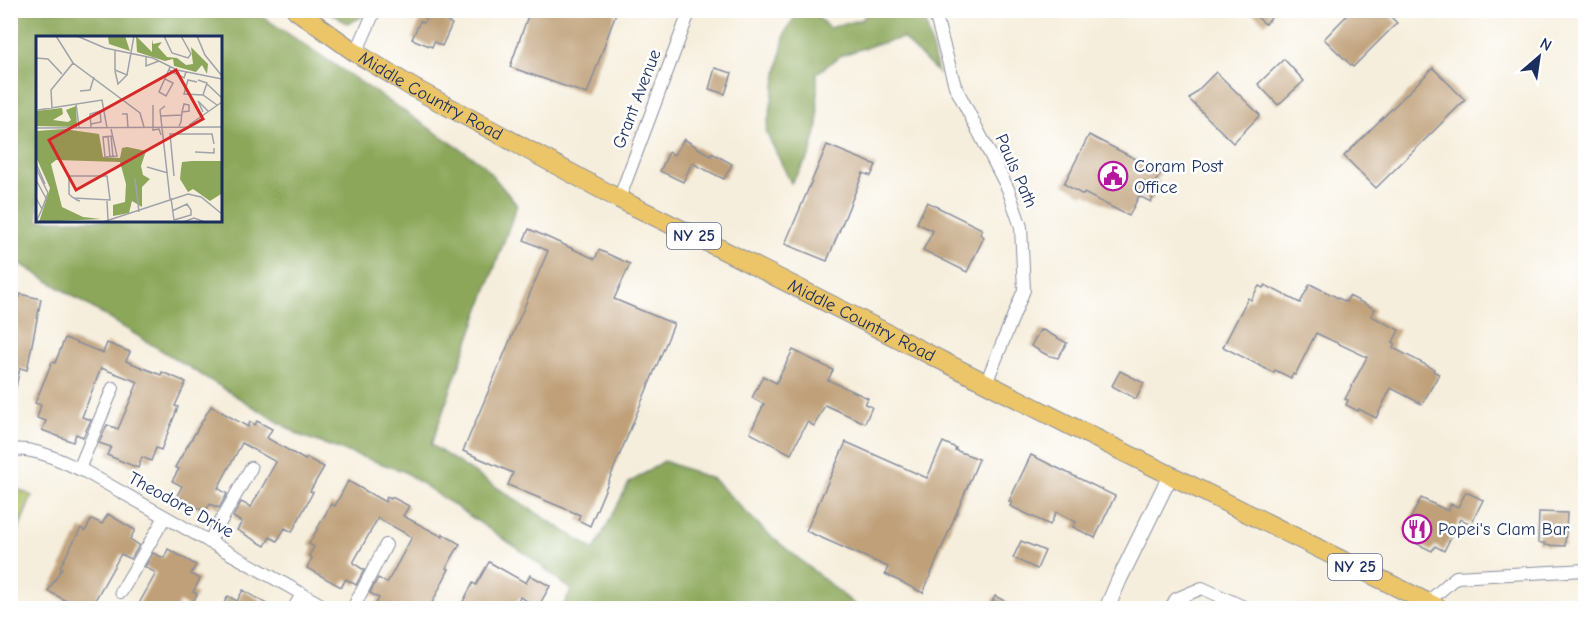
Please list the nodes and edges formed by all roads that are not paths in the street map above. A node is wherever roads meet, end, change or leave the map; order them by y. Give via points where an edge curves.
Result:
1 (296, 10) edge
2 (375, 10) edge
3 (690, 10) edge
4 (934, 10) edge
5 (356, 53) junction
6 (619, 199) junction
7 (986, 383) junction
8 (113, 388) dead end
9 (10, 450) edge
10 (251, 468) dead end
11 (79, 469) junction
12 (1170, 476) junction
13 (165, 517) junction
14 (209, 542) junction
15 (386, 545) dead end
16 (1586, 570) edge
17 (122, 592) dead end
18 (302, 594) junction
19 (1433, 605) edge
20 (294, 609) edge
21 (327, 609) edge
22 (353, 609) edge
23 (1107, 609) edge
24 (1170, 609) edge
25 (1246, 609) edge

1 - 5 main road, Middle Country Road / NY 25
2 - 5 street
3 - 6 street, Grant Avenue
4 - 7 street, Pauls Path via 955,86 1008,189 1021,227 1023,290
5 - 6 main road, Middle Country Road / NY 25
6 - 7 main road, Middle Country Road / NY 25
7 - 12 main road, Middle Country Road / NY 25
8 - 11 street
9 - 11 street, Theodore Drive via 44,455
10 - 14 street
11 - 13 street, Theodore Drive
12 - 19 main road, Middle Country Road / NY 25
12 - 23 street
13 - 14 street, Theodore Drive
13 - 17 street
14 - 18 street, Theodore Drive
15 - 22 street
16 - 19 street via 1456,577
18 - 20 street
18 - 21 street, Theodore Drive
24 - 25 street via 1176,599 1202,588

